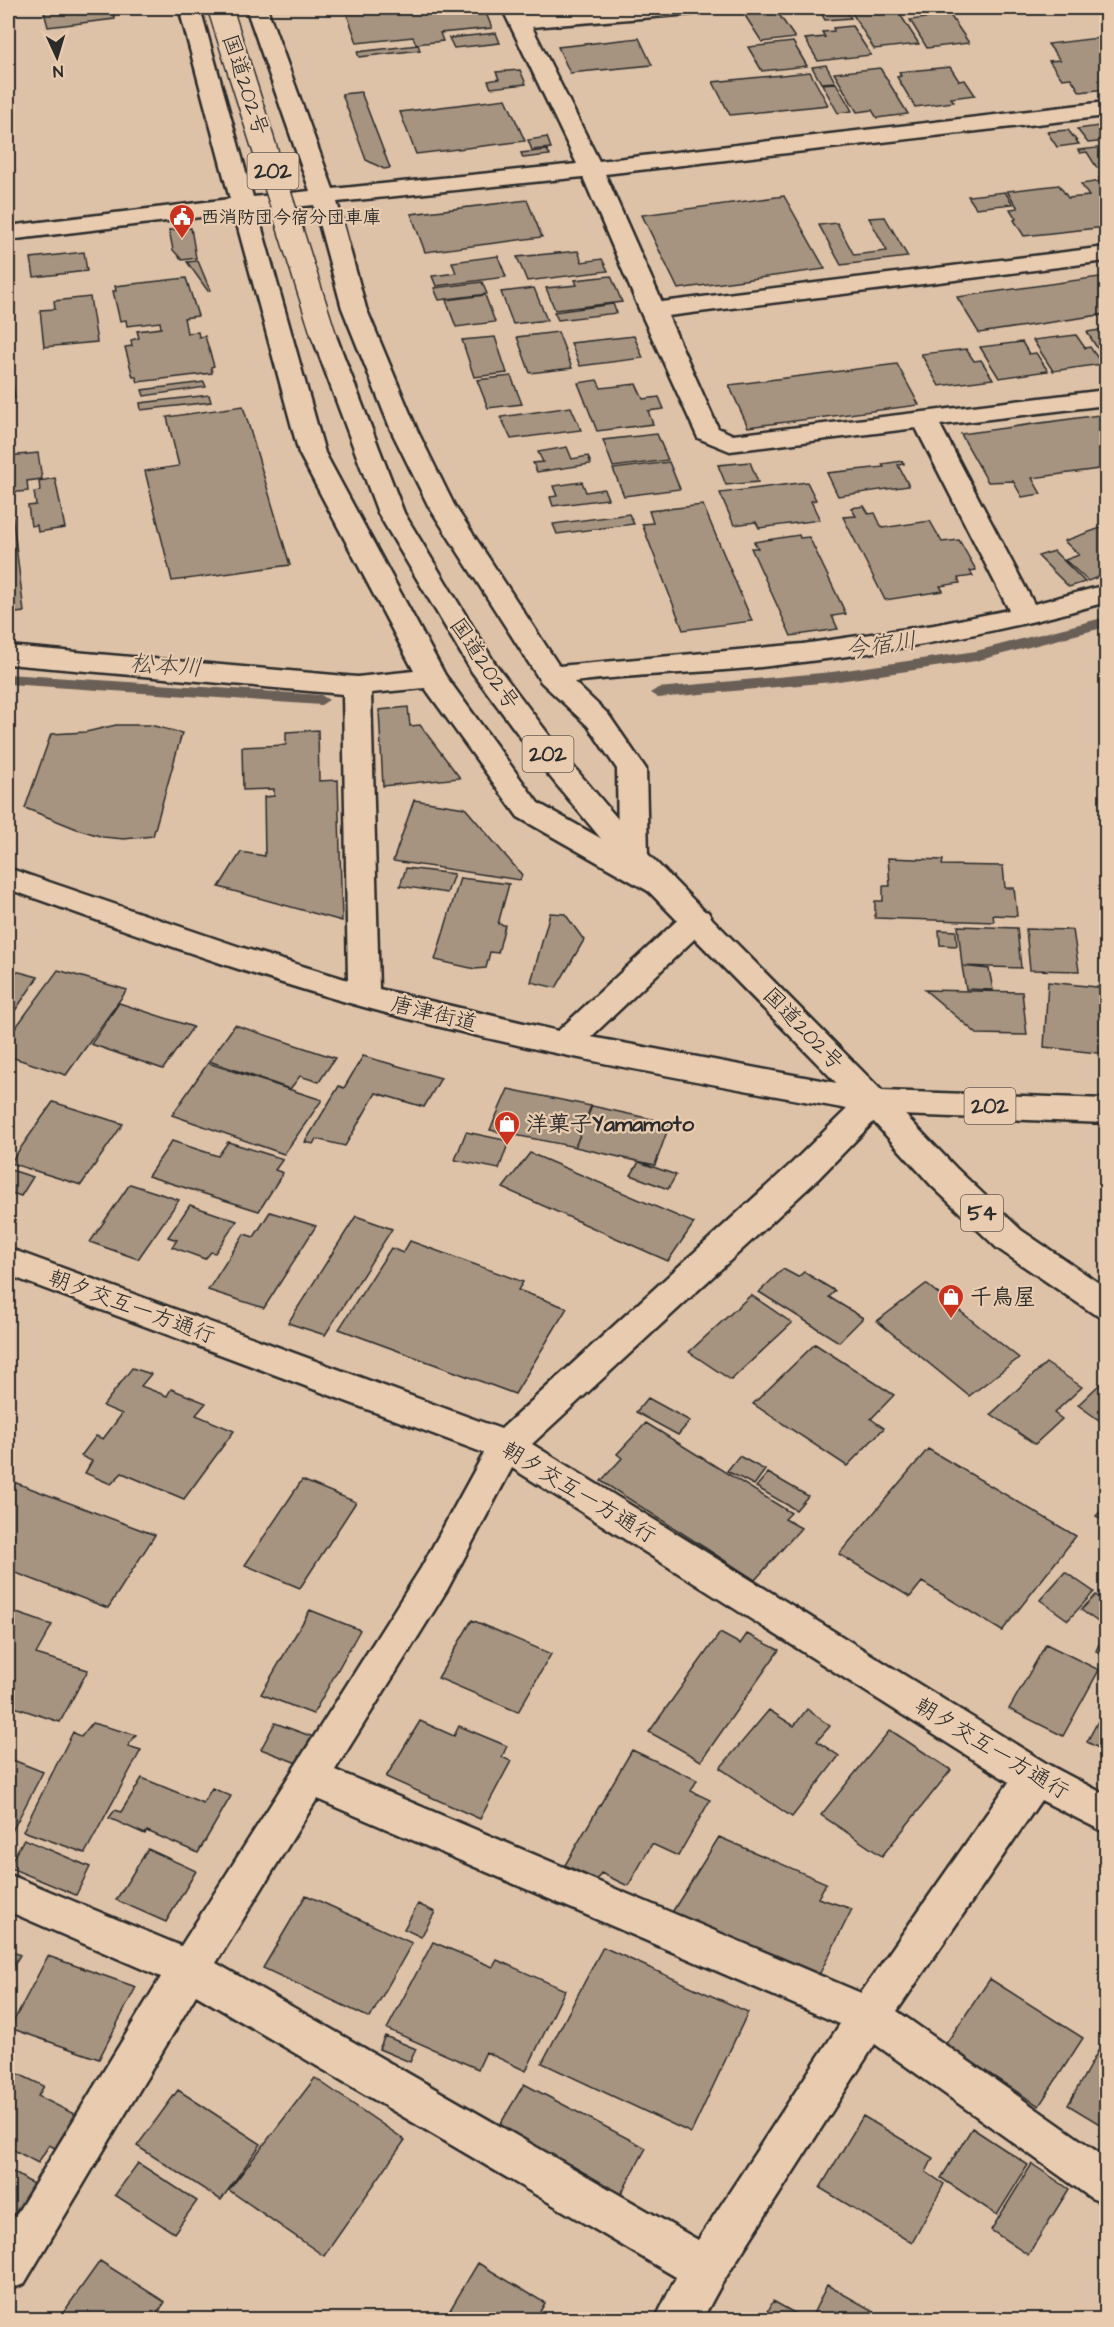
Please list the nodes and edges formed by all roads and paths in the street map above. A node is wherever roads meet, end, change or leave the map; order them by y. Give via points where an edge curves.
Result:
1 (189, 8) edge
2 (220, 8) edge
3 (256, 8) edge
4 (691, 8) edge
5 (515, 14) edge
6 (1107, 109) edge
7 (591, 169) junction
8 (324, 197) junction
9 (243, 206) junction
10 (8, 234) edge
11 (1107, 254) edge
12 (652, 311) junction
13 (1107, 397) edge
14 (925, 421) junction
15 (1107, 592) edge
16 (1026, 614) junction
17 (8, 655) edge
18 (551, 676) junction
19 (432, 678) junction
20 (357, 686) junction
21 (633, 857) junction
22 (8, 878) edge
23 (664, 887) junction
24 (697, 919) junction
25 (364, 996) junction
26 (565, 1043) junction
27 (874, 1102) junction
28 (1107, 1111) edge
29 (8, 1261) edge
30 (1107, 1305) edge
31 (506, 1446) junction
32 (1035, 1777) junction
33 (308, 1778) junction
34 (1107, 1815) edge
35 (8, 1892) edge
36 (189, 1969) junction
37 (869, 2016) junction
38 (1107, 2182) edge
39 (8, 2268) edge
40 (705, 2269) junction
41 (678, 2319) edge

1 - 9 main road
2 - 21 main road, 国道202号 / 202, bridge via 324,336 391,513 482,666 557,766
3 - 8 main road
4 - 5 main road
5 - 7 main road
6 - 7 main road
7 - 8 main road
7 - 12 main road
8 - 9 main road
8 - 18 main road via 354,308 404,430 441,505
9 - 10 main road
9 - 19 main road via 312,453
11 - 12 main road
12 - 14 main road via 707,433 730,443
13 - 14 main road
14 - 16 main road
15 - 16 main road
16 - 18 main road via 927,636 758,658
17 - 20 main road
18 - 21 main road via 598,720 631,769
19 - 20 main road
19 - 23 main road via 528,810
20 - 25 main road
21 - 23 main road, 国道202号 / 202
22 - 25 main road, 唐津街道 via 261,966
23 - 24 main road, 国道202号 / 202
24 - 26 main road
24 - 27 main road, 国道202号 / 202
25 - 26 main road, 唐津街道
26 - 27 main road, 唐津街道
27 - 28 main road, 202
27 - 30 main road, 54 via 1009,1239
27 - 31 main road via 804,1172
29 - 31 main road, 朝夕交互一方通行
31 - 32 main road, 朝夕交互一方通行
31 - 33 main road via 434,1579
32 - 34 main road, 朝夕交互一方通行
32 - 37 main road
33 - 36 main road
33 - 37 main road
35 - 36 main road
36 - 39 main road
36 - 40 main road
37 - 38 main road
37 - 40 main road
40 - 41 main road

